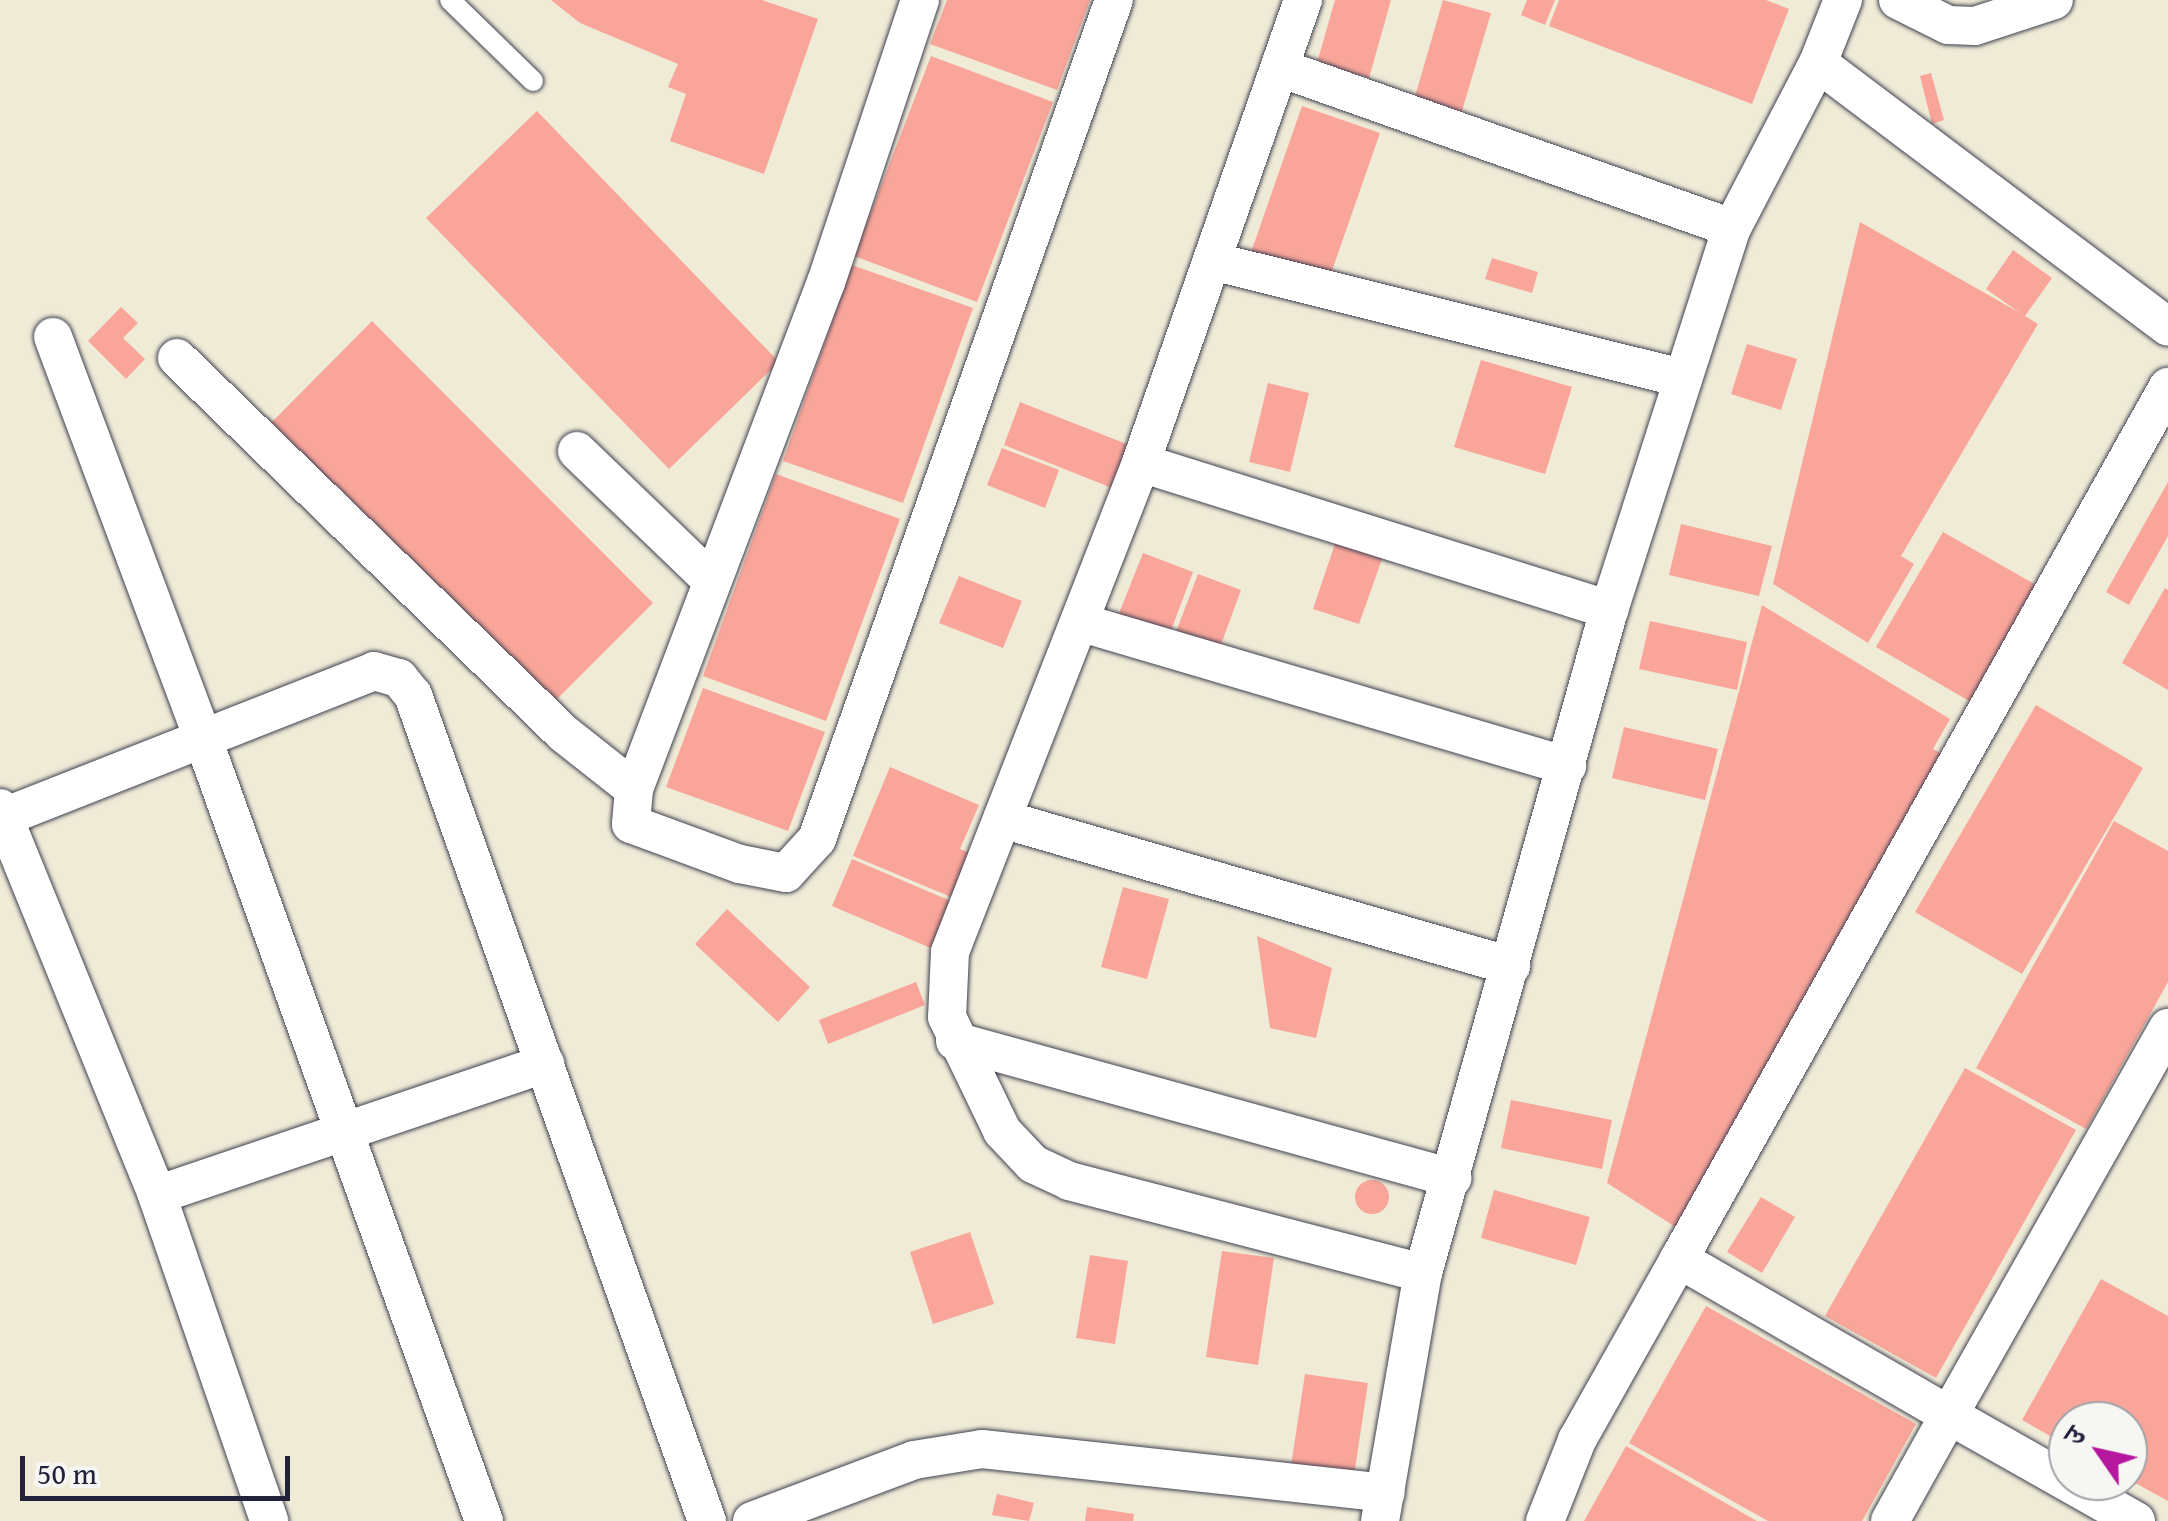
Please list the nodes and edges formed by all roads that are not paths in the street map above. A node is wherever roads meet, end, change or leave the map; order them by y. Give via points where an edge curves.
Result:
1 (450, 0) edge
2 (920, 0) edge
3 (1114, 0) edge
4 (1303, 0) edge
5 (1843, 0) edge
6 (1898, 0) edge
7 (2054, 0) edge
8 (1818, 64) junction
9 (1280, 68) junction
10 (533, 81) dead end
11 (1732, 228) junction
12 (1212, 262) junction
13 (2168, 327) edge
14 (53, 337) dead end
15 (177, 358) dead end
16 (1684, 378) junction
17 (2168, 387) edge
18 (577, 451) dead end
19 (1141, 464) junction
20 (712, 581) junction
21 (1608, 610) junction
22 (1079, 622) junction
23 (202, 736) junction
24 (1567, 766) junction
25 (634, 790) junction
26 (2, 812) edge
27 (1002, 820) junction
28 (1511, 966) junction
29 (2168, 1028) edge
30 (955, 1040) junction
31 (546, 1064) junction
32 (345, 1134) junction
33 (1452, 1178) junction
34 (158, 1196) junction
35 (1680, 1260) junction
36 (1423, 1273) junction
37 (1949, 1415) junction
38 (1383, 1507) edge
39 (269, 1521) edge
40 (484, 1521) edge
41 (707, 1521) edge
42 (752, 1521) edge
43 (1545, 1521) edge
44 (1890, 1521) edge
45 (2136, 1521) edge

1 - 10 lane
2 - 20 street via 826,282
3 - 25 street via 817,839 786,873 740,864 632,824
4 - 9 street
5 - 8 street
6 - 7 street via 1948,24 1975,26
8 - 11 street
8 - 13 street
9 - 11 street
9 - 12 street
11 - 16 street
12 - 16 street
12 - 19 street
14 - 23 street
15 - 25 street via 563,733
16 - 21 street
17 - 35 street
18 - 20 street
19 - 21 street
19 - 22 street
20 - 25 street
21 - 24 street
22 - 24 street
22 - 27 street
23 - 26 street
23 - 31 street via 374,670 399,678 413,695
23 - 32 street
24 - 28 street
26 - 34 street
27 - 28 street
27 - 30 street via 950,952 947,1017
28 - 33 street
29 - 37 street
30 - 33 street
30 - 36 street via 1002,1131 1033,1164 1068,1182
31 - 32 street
31 - 41 street
32 - 34 street
32 - 40 street
33 - 36 street
34 - 39 street
35 - 37 street
35 - 43 street via 1577,1440
36 - 38 street
37 - 44 street
37 - 45 street
38 - 42 street via 982,1449 914,1460

